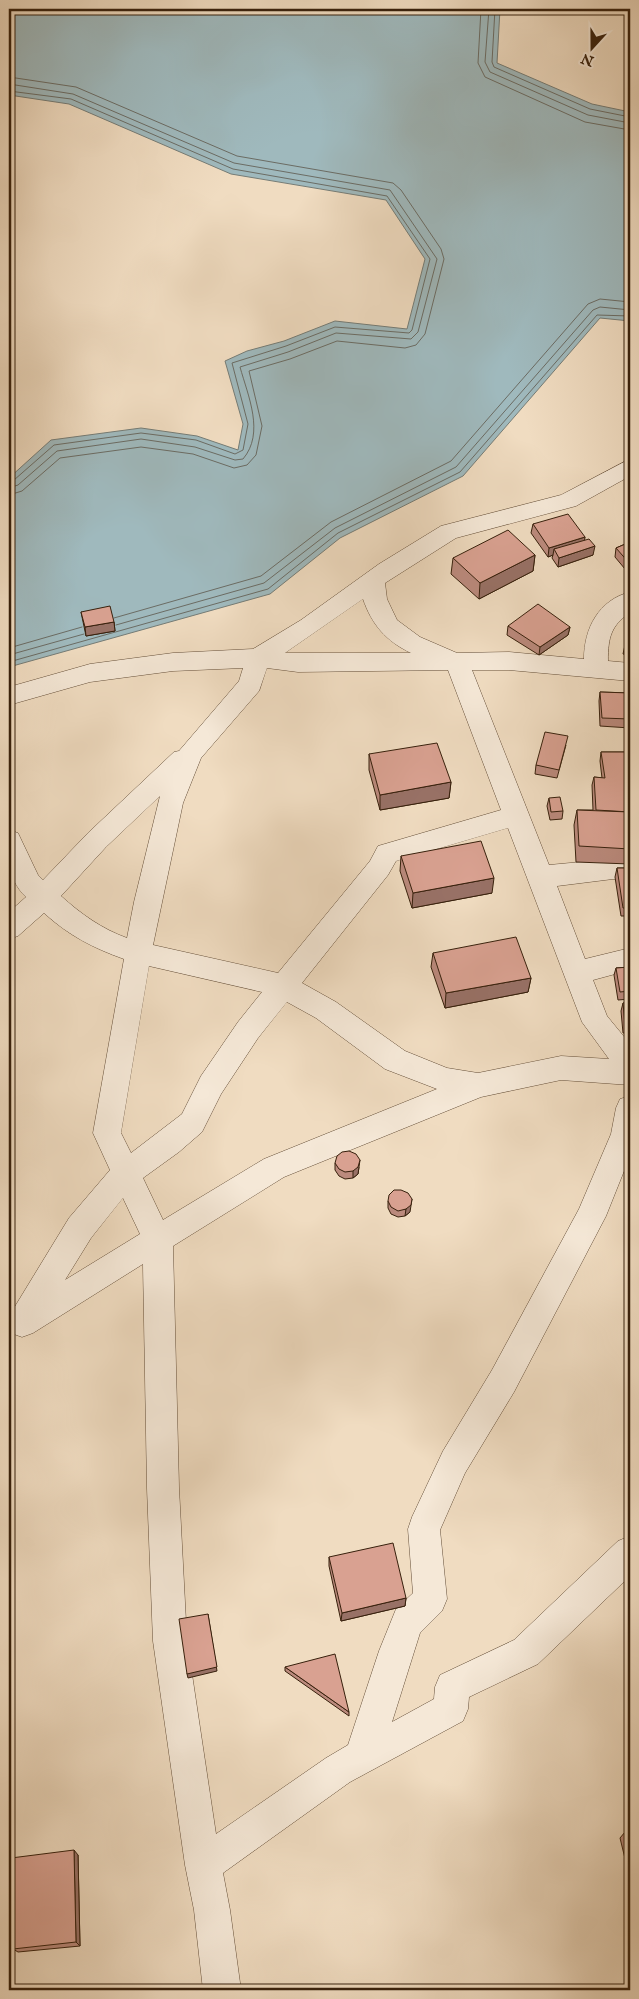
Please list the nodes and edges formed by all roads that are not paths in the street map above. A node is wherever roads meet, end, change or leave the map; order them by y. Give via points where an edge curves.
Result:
1 (630, 466) edge
2 (373, 580) junction
3 (630, 600) edge
4 (258, 658) junction
5 (457, 662) junction
6 (596, 668) junction
7 (630, 672) edge
8 (9, 696) edge
9 (190, 753) junction
10 (516, 816) junction
11 (9, 840) edge
12 (630, 870) edge
13 (539, 877) junction
14 (44, 897) junction
15 (9, 928) edge
16 (139, 953) junction
17 (630, 959) edge
18 (576, 973) junction
19 (282, 985) junction
20 (629, 1064) edge
21 (478, 1085) junction
22 (630, 1108) edge
23 (126, 1173) junction
24 (158, 1240) junction
25 (15, 1325) edge
26 (630, 1553) edge
27 (361, 1758) junction
28 (203, 1865) junction
29 (222, 1990) edge

1 - 2 street via 568,500 449,532
2 - 4 street via 310,626
2 - 5 street via 375,607 384,621 402,638
3 - 6 street via 604,618 596,648
4 - 5 street via 298,662
4 - 8 street via 173,662 90,673
4 - 9 street via 250,685
5 - 6 street via 509,661
5 - 10 street
6 - 7 street
9 - 14 street via 97,840
9 - 16 street via 170,803
10 - 13 street
10 - 19 street via 387,853 379,868
11 - 14 street via 28,882
12 - 13 street
13 - 18 street
14 - 15 street
14 - 16 street via 67,918 100,940
16 - 19 street
16 - 23 street via 107,1133
17 - 18 street
18 - 20 street via 596,1022
19 - 21 street via 326,1010 395,1060 446,1080
19 - 23 street via 210,1085 192,1122 169,1143
20 - 21 street via 561,1068
21 - 24 street via 274,1168
22 - 27 street via 626,1134 591,1216 503,1382 454,1462 424,1529 430,1599 408,1621
23 - 24 street
23 - 25 street via 80,1228
24 - 25 street
24 - 28 street via 170,1641
26 - 27 street via 526,1652 452,1687 451,1710
27 - 28 street via 338,1770
28 - 29 street

